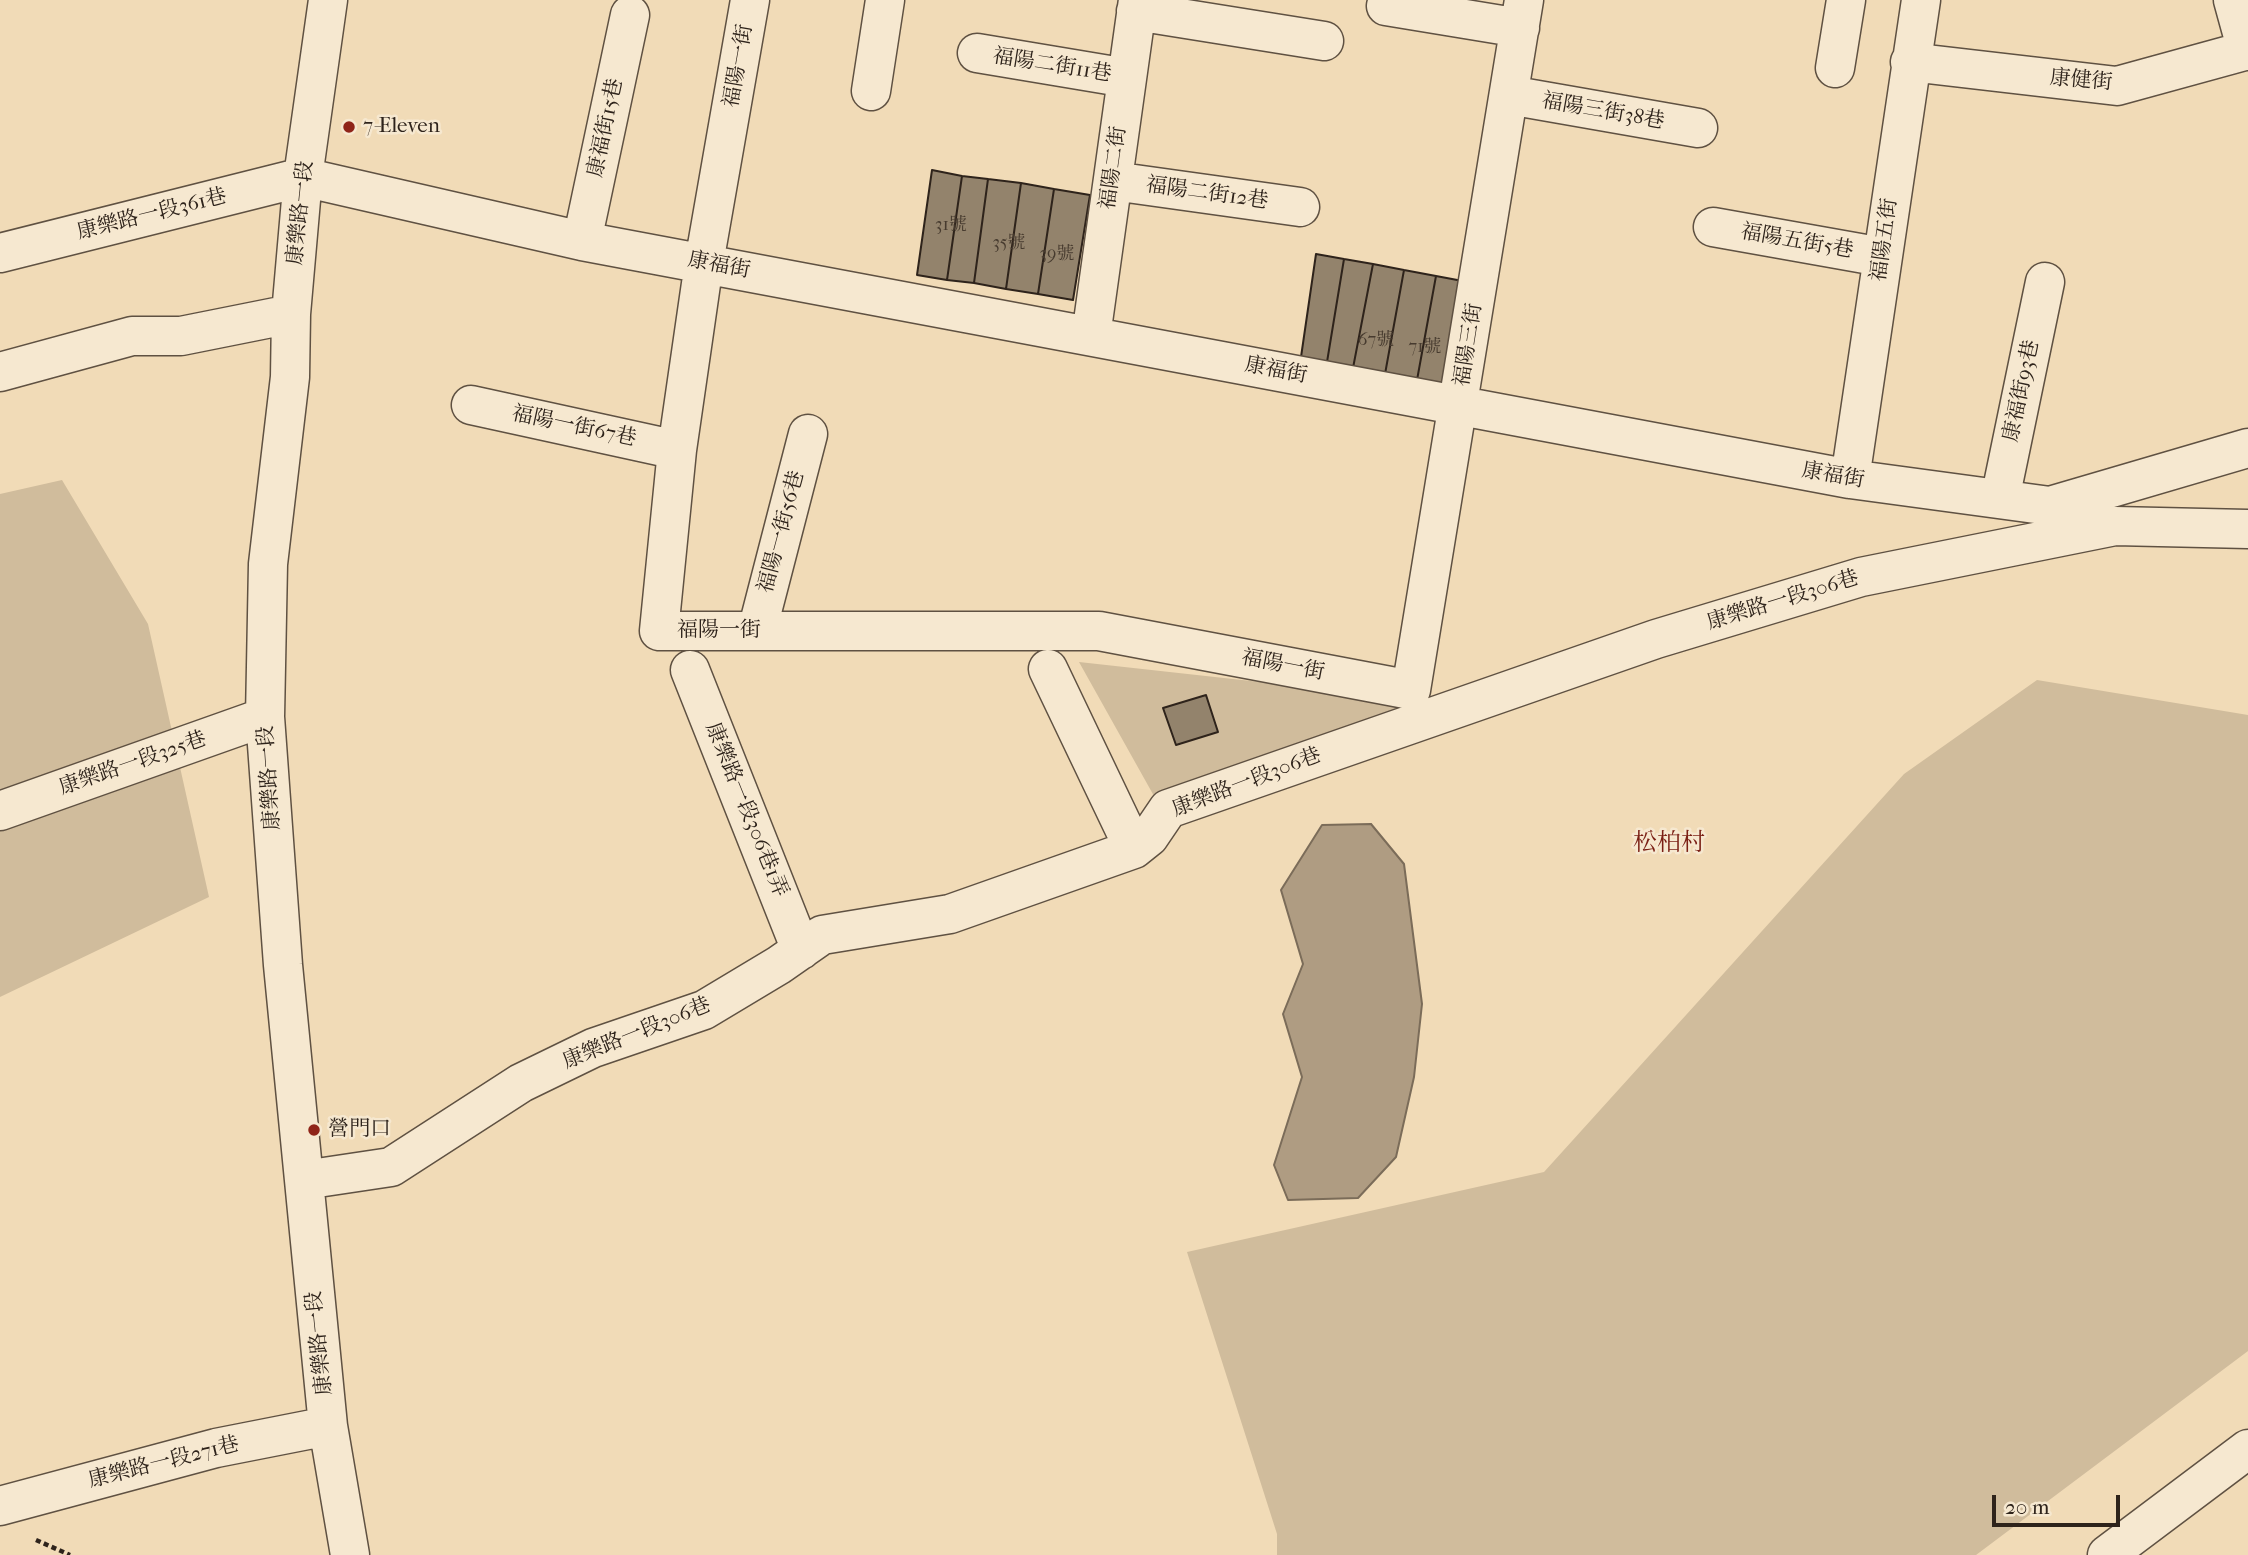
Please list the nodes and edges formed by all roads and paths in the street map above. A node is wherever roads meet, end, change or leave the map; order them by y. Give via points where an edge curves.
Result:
1 (328, 0) edge
2 (750, 0) edge
3 (885, 0) edge
4 (1846, 0) edge
5 (1920, 0) edge
6 (2233, 0) edge
7 (1137, 6) edge
8 (1386, 6) dead end
9 (1522, 14) edge
10 (630, 15) dead end
11 (1324, 41) dead end
12 (2247, 50) edge
13 (976, 53) dead end
14 (1910, 62) junction
15 (1835, 68) dead end
16 (1127, 78) junction
17 (871, 91) dead end
18 (1508, 95) junction
19 (1698, 128) dead end
20 (303, 177) junction
21 (1113, 181) junction
22 (1300, 207) dead end
23 (1713, 227) dead end
24 (582, 241) junction
25 (0, 253) edge
26 (1882, 257) junction
27 (704, 263) junction
28 (2045, 282) dead end
29 (291, 314) junction
30 (1091, 336) junction
31 (0, 372) edge
32 (471, 405) dead end
33 (1459, 406) junction
34 (808, 434) dead end
35 (2248, 449) edge
36 (677, 450) junction
37 (1850, 480) junction
38 (2000, 499) junction
39 (2248, 530) edge
40 (757, 631) junction
41 (1048, 669) dead end
42 (690, 670) dead end
43 (1411, 690) joint
44 (265, 718) junction
45 (0, 811) edge
46 (1134, 849) junction
47 (801, 950) junction
48 (304, 1180) junction
49 (328, 1426) junction
50 (2248, 1449) edge
51 (0, 1506) edge
52 (350, 1555) edge
53 (2107, 1555) edge

1 - 20 street, 康樂路一段
2 - 27 street, 福陽一街
3 - 17 street
4 - 15 street
5 - 14 street, 福陽五街
6 - 12 street
7 - 11 street
7 - 16 street, 福陽二街
8 - 9 street
9 - 18 street, 福陽三街
10 - 24 street, 康福街15巷
12 - 14 street, 康健街 via 2117,86
13 - 16 street, 福陽二街11巷
14 - 26 street, 福陽五街
16 - 21 street, 福陽二街
18 - 19 street, 福陽三街38巷
18 - 33 street, 福陽三街
20 - 24 street, 康福街
20 - 25 street, 康樂路一段361巷
20 - 29 street, 康樂路一段
21 - 22 street, 福陽二街12巷
21 - 30 street, 福陽二街
23 - 26 street, 福陽五街5巷
24 - 27 street, 康福街
26 - 37 street, 福陽五街
27 - 30 street, 康福街
27 - 36 street, 福陽一街
28 - 38 street, 康福街93巷
29 - 31 street via 181,336 132,336
29 - 44 street, 康樂路一段 via 290,377 268,564
30 - 33 street, 康福街
32 - 36 street, 福陽一街67巷
33 - 37 street, 康福街
33 - 43 street, 福陽三街
34 - 40 street, 福陽一街56巷
35 - 38 street, 康福街 via 2050,506
36 - 40 street, 福陽一街 via 659,631
37 - 38 street, 康福街
39 - 46 street, 康樂路一段306巷 via 2115,526 1861,577 1656,639 1168,809 1149,837
40 - 43 street, 福陽一街 via 1099,631
41 - 46 street
42 - 47 street, 康樂路一段306巷1弄
44 - 45 street, 康樂路一段325巷
44 - 48 street, 康樂路一段
46 - 47 street, 康樂路一段306巷 via 950,914 822,935
47 - 48 street, 康樂路一段306巷 via 704,1010 593,1048 521,1083 390,1167
48 - 49 street, 康樂路一段
49 - 51 street, 康樂路一段271巷 via 216,1448
49 - 52 street, 康樂路一段
50 - 53 street

